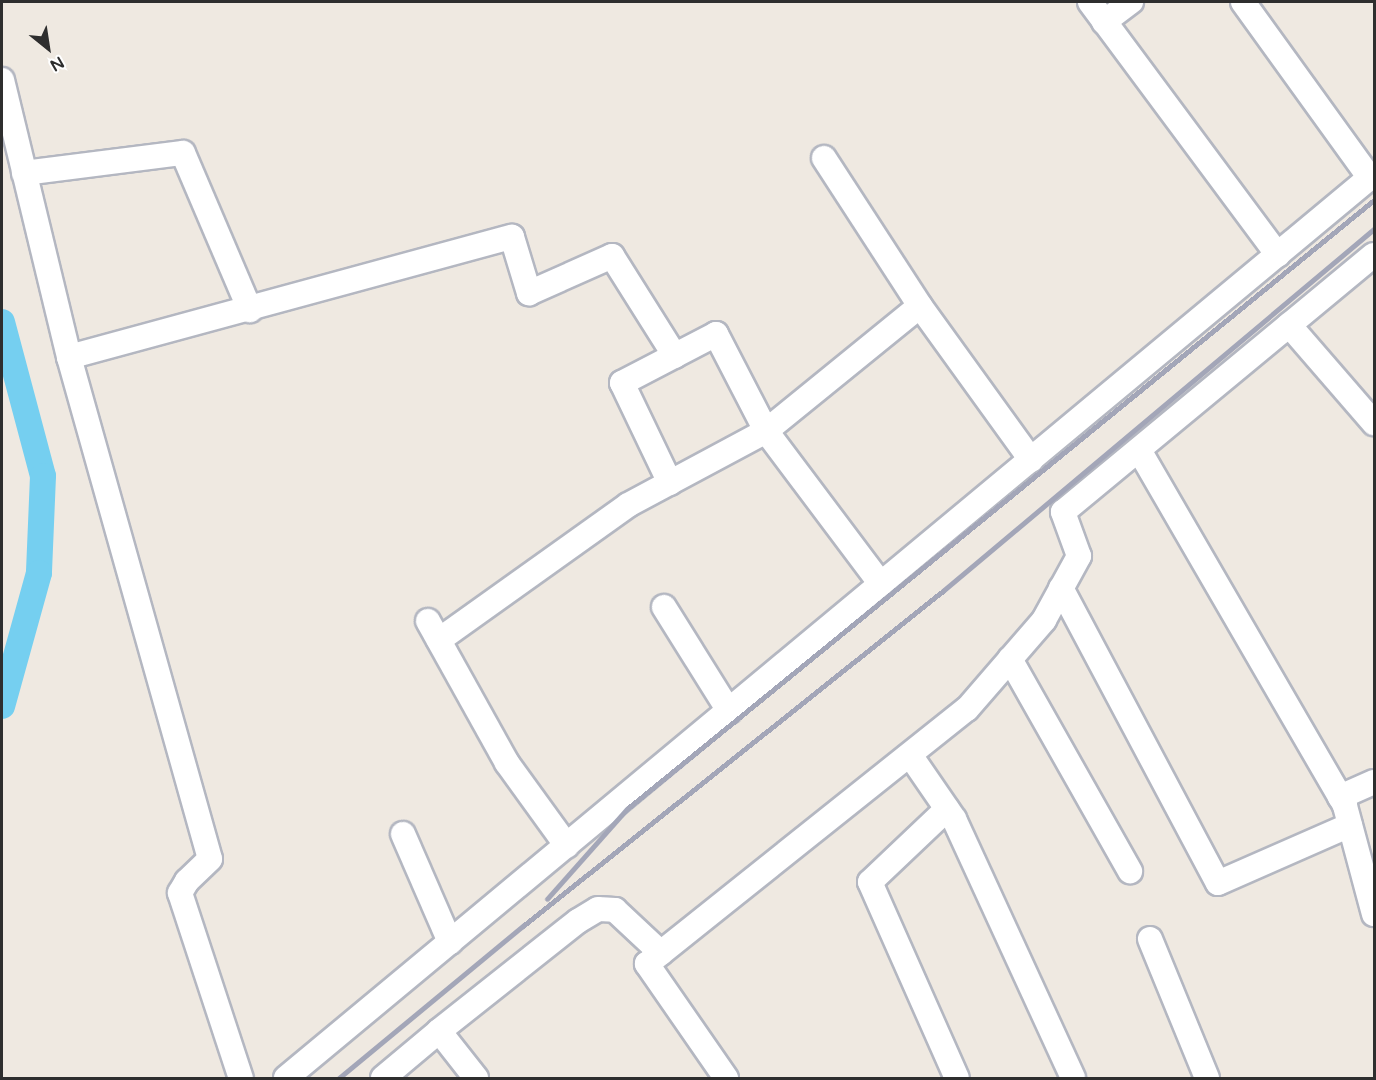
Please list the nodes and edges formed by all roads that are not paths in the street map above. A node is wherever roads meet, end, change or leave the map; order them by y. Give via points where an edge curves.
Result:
1 (1090, 2) edge
2 (1131, 2) edge
3 (1243, 2) edge
4 (1104, 22) junction
5 (2, 80) edge
6 (824, 158) dead end
7 (24, 173) junction
8 (1372, 176) edge
9 (1278, 255) junction
10 (1374, 255) edge
11 (920, 306) junction
12 (250, 309) junction
13 (1289, 325) junction
14 (675, 356) junction
15 (69, 357) junction
16 (1374, 423) edge
17 (766, 431) junction
18 (1139, 450) junction
19 (1031, 460) junction
20 (670, 483) junction
21 (881, 584) junction
22 (1061, 588) junction
23 (664, 607) dead end
24 (1010, 659) junction
25 (729, 711) junction
26 (910, 755) junction
27 (1374, 782) edge
28 (1340, 797) junction
29 (947, 809) junction
30 (1350, 825) junction
31 (403, 834) dead end
32 (567, 846) junction
33 (1130, 871) dead end
34 (1374, 914) edge
35 (1150, 939) dead end
36 (450, 942) junction
37 (660, 953) junction
38 (439, 1031) junction
39 (240, 1078) edge
40 (286, 1078) edge
41 (383, 1078) edge
42 (476, 1078) edge
43 (726, 1078) edge
44 (957, 1078) edge
45 (1074, 1078) edge
46 (1207, 1078) edge

1 - 4 street
2 - 4 street
3 - 8 street
4 - 9 street
5 - 7 street
6 - 11 street
7 - 12 street via 183,153
7 - 15 street
8 - 9 street
9 - 19 street
10 - 13 street
11 - 17 street
11 - 19 street
12 - 14 street via 512,237 529,293 612,256
12 - 15 street
13 - 16 street
13 - 18 street
14 - 17 street via 716,334
14 - 20 street via 622,383
15 - 39 street via 210,859 180,893
17 - 20 street
17 - 21 street
18 - 22 street via 1064,512 1079,556
18 - 28 street
19 - 21 street
20 - 32 street via 628,505 434,630 507,763
21 - 25 street
22 - 24 street via 1044,620
22 - 30 street via 1218,884
23 - 25 street
24 - 26 street via 967,709
24 - 33 street
25 - 32 street
26 - 29 street
26 - 37 street
27 - 28 street
28 - 30 street
29 - 44 street via 870,882
29 - 45 street
30 - 34 street
31 - 36 street
32 - 36 street
35 - 46 street
36 - 40 street
37 - 38 street via 627,917 615,910 598,909
37 - 43 street via 647,964
38 - 41 street
38 - 42 street

